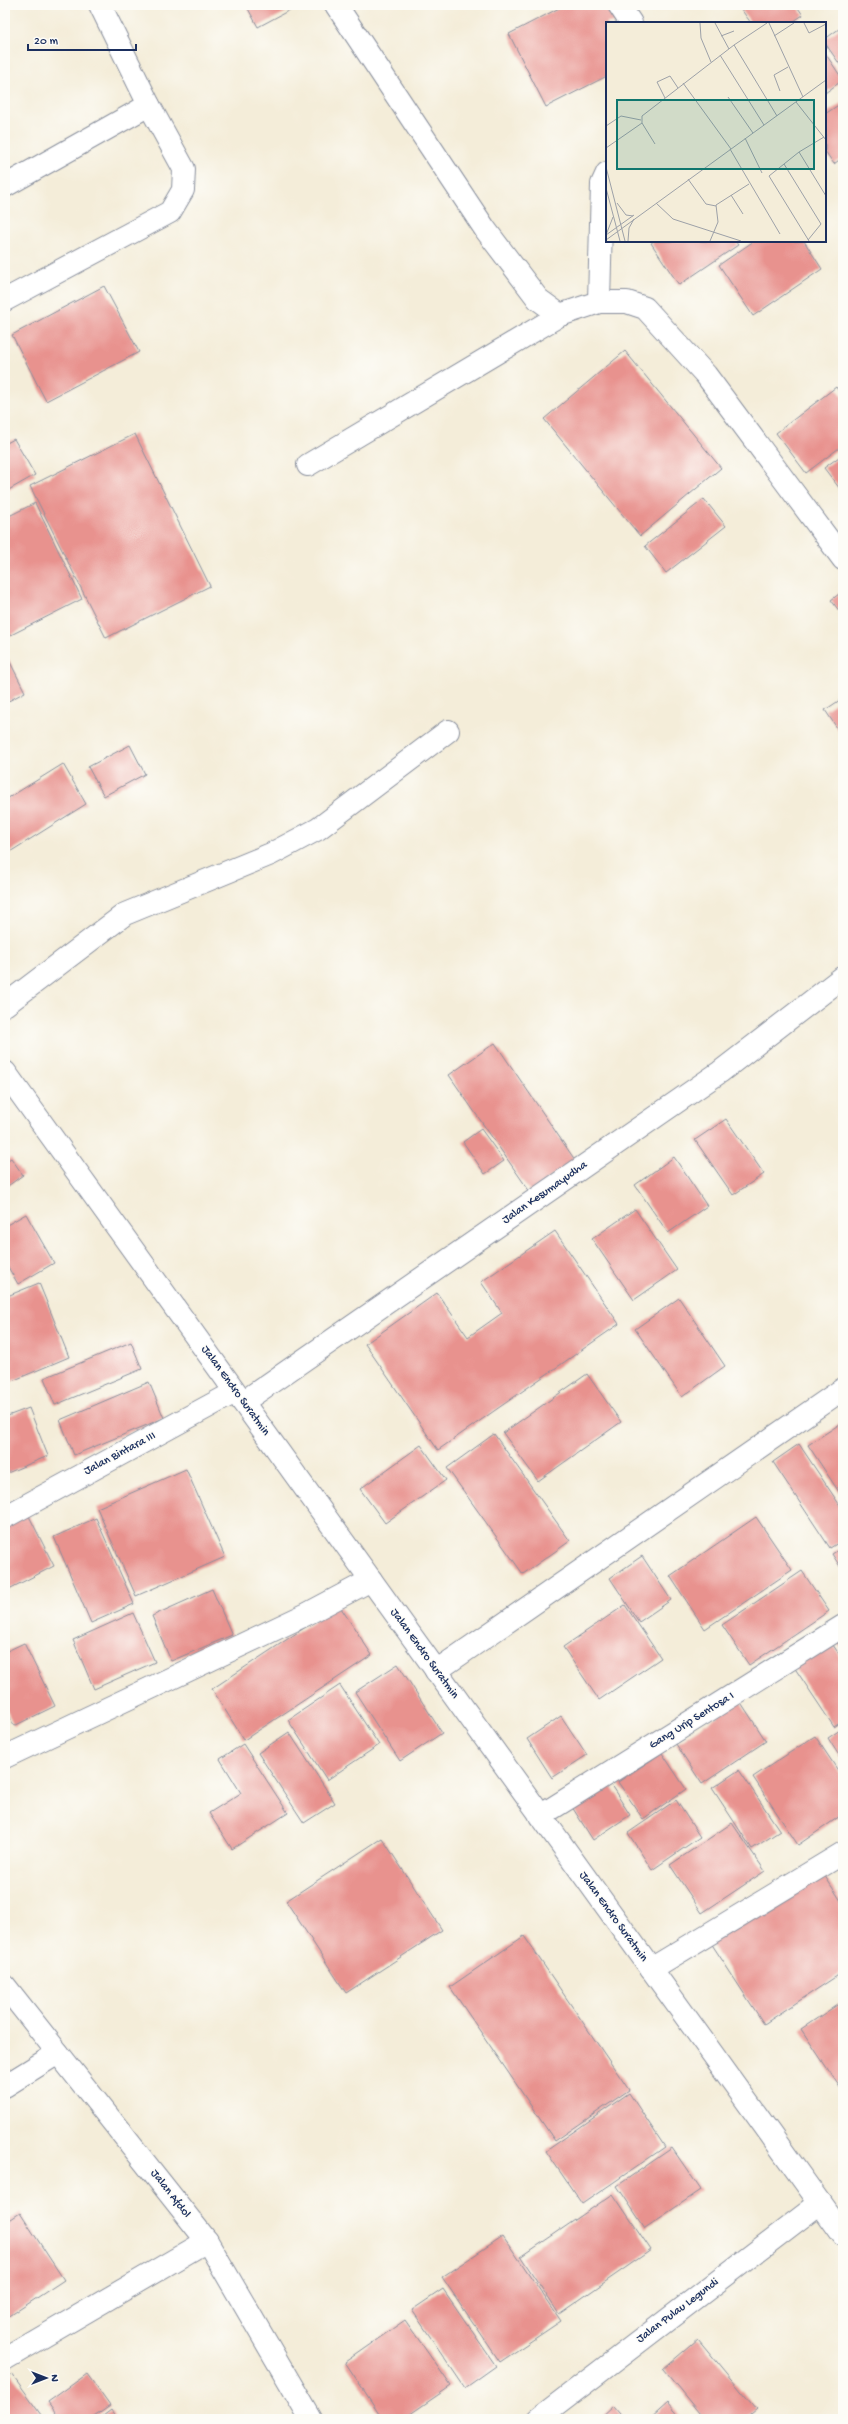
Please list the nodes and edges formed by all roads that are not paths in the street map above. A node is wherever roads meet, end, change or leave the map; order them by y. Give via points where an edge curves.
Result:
1 (100, 5) edge
2 (336, 5) edge
3 (619, 5) edge
4 (631, 22) edge
5 (149, 105) junction
6 (606, 175) edge
7 (5, 186) edge
8 (5, 300) edge
9 (598, 302) junction
10 (560, 316) junction
11 (308, 465) dead end
12 (843, 559) edge
13 (448, 731) dead end
14 (843, 977) edge
15 (5, 1005) edge
16 (5, 1072) edge
17 (843, 1389) edge
18 (239, 1397) junction
19 (5, 1517) edge
20 (371, 1580) junction
21 (843, 1626) edge
22 (436, 1671) junction
23 (5, 1757) edge
24 (540, 1816) junction
25 (843, 1852) edge
26 (651, 1969) junction
27 (5, 1986) edge
28 (58, 2053) junction
29 (5, 2086) edge
30 (820, 2203) junction
31 (843, 2235) edge
32 (207, 2241) junction
33 (5, 2360) edge
34 (311, 2419) edge
35 (538, 2419) edge

1 - 5 street
2 - 10 street via 485,228 538,299
3 - 4 street
5 - 7 street
5 - 8 street via 184,169 183,190 170,212
6 - 9 street via 602,184
9 - 10 street
9 - 12 street via 627,302 645,308 706,375
10 - 11 street
13 - 15 street via 318,829 271,854 125,914
14 - 18 street, Jalan Kesumayudha via 720,1072
16 - 18 street, Jalan Endro Suratmin
17 - 22 street
18 - 19 street, Jalan Bintara III
18 - 20 street, Jalan Endro Suratmin
20 - 22 street, Jalan Endro Suratmin
20 - 23 street via 307,1614
21 - 24 street, Gang Urip Sentosa I
22 - 24 street, Jalan Endro Suratmin
24 - 26 street, Jalan Endro Suratmin
25 - 26 street
26 - 30 street, Jalan Endro Suratmin
27 - 28 street, Jalan Afdol
28 - 29 street
28 - 32 street, Jalan Afdol
30 - 31 street, Jalan Endro Suratmin
30 - 35 street, Jalan Pulau Legundi
32 - 33 street
32 - 34 street, Jalan Afdol

